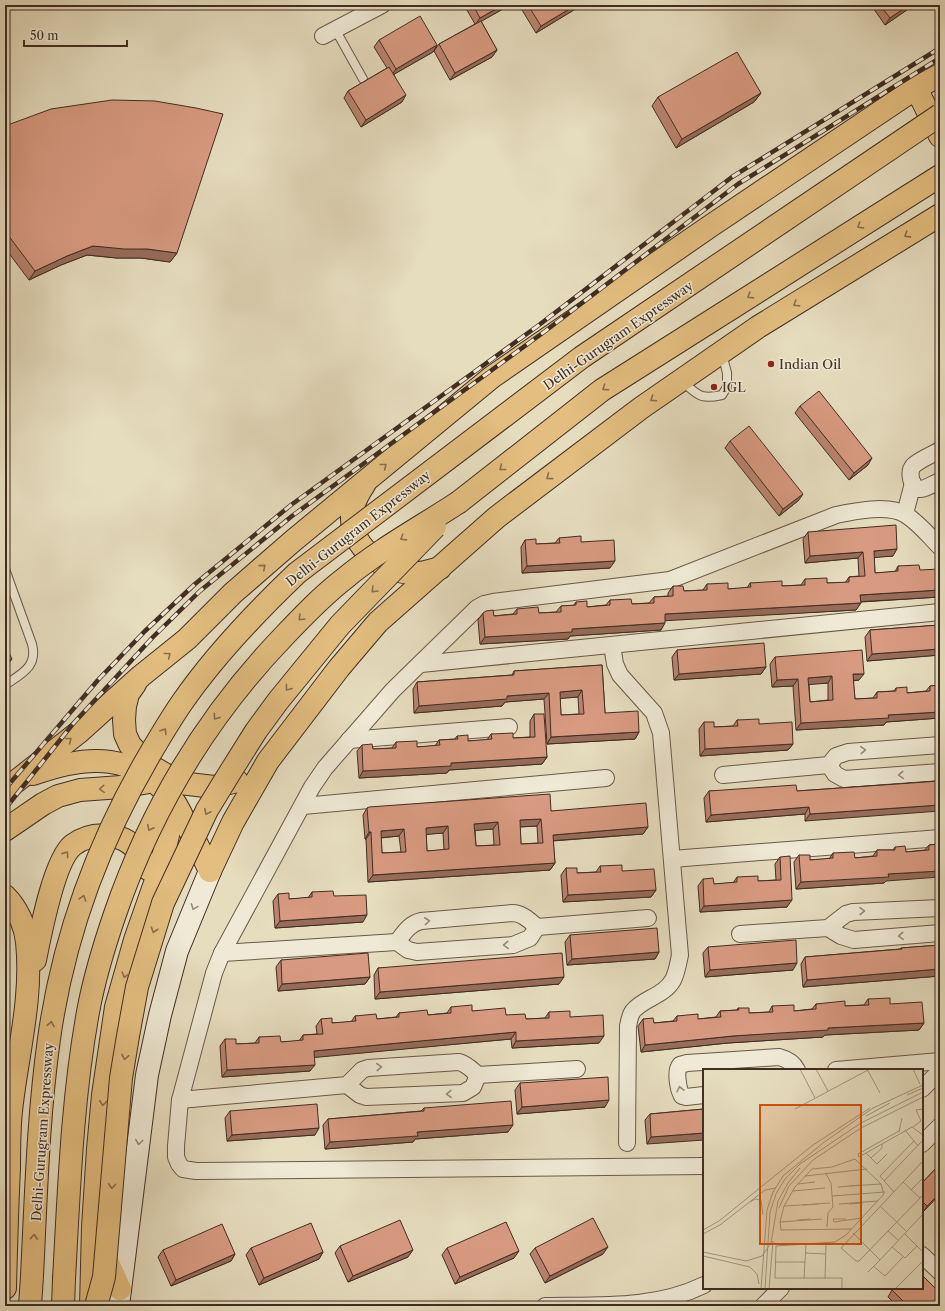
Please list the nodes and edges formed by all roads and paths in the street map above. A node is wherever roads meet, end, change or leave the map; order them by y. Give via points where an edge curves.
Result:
1 (382, 5) edge
2 (329, 33) joint
3 (940, 75) edge
4 (364, 79) dead end
5 (916, 88) junction
6 (940, 115) edge
7 (940, 136) edge
8 (940, 176) edge
9 (940, 215) edge
10 (722, 352) junction
11 (681, 380) junction
12 (940, 450) edge
13 (368, 479) junction
14 (940, 481) edge
15 (913, 483) junction
16 (459, 502) junction
17 (905, 514) junction
18 (940, 547) edge
19 (440, 568) junction
20 (5, 569) edge
21 (940, 612) edge
22 (612, 645) junction
23 (421, 664) junction
24 (141, 676) junction
25 (5, 685) edge
26 (509, 727) dead end
27 (349, 740) junction
28 (940, 745) edge
29 (268, 760) junction
30 (829, 765) junction
31 (940, 772) edge
32 (723, 775) dead end
33 (606, 778) dead end
34 (154, 782) junction
35 (5, 790) edge
36 (176, 804) junction
37 (302, 806) junction
38 (10, 826) edge
39 (940, 838) edge
40 (672, 859) junction
41 (210, 871) junction
42 (5, 896) edge
43 (147, 904) junction
44 (940, 908) edge
45 (648, 918) dead end
46 (537, 927) junction
47 (828, 928) junction
48 (940, 933) edge
49 (740, 934) dead end
50 (397, 942) junction
51 (222, 953) junction
52 (27, 999) junction
53 (940, 1060) edge
54 (577, 1069) dead end
55 (796, 1069) edge
56 (846, 1069) edge
57 (940, 1071) edge
58 (478, 1075) junction
59 (347, 1085) junction
60 (923, 1088) edge
61 (703, 1095) edge
62 (180, 1100) junction
63 (940, 1126) edge
64 (627, 1143) dead end
65 (923, 1143) edge
66 (703, 1166) edge
67 (93, 1226) junction
68 (923, 1256) edge
69 (940, 1272) edge
70 (703, 1285) edge
71 (5, 1288) edge
72 (780, 1289) edge
73 (119, 1298) edge
74 (30, 1306) edge
75 (63, 1306) edge
76 (91, 1306) edge
77 (96, 1306) edge
78 (545, 1306) edge
79 (612, 1306) edge
80 (763, 1306) edge

1 - 2 street
2 - 4 lane
3 - 5 main road
5 - 7 main road
13 -> 5 main road via 492,377
74 -> 6 main road, Delhi-Gurugram Expressway, bridge via 38,1142 49,1037 59,984 71,936 99,854 135,779 180,704 258,611 298,573 582,357
8 -> 16 main road via 602,390
9 -> 10 main road via 758,327
10 - 11 main road
10 - 11 lane via 727,373 727,387 722,395 701,397
11 -> 19 main road via 497,517
12 - 15 street via 914,465 910,473
13 - 19 main road via 357,494 352,518 355,534 363,547 376,560 399,571 425,573
24 -> 13 main road via 187,640 233,593
14 - 15 street via 922,489 918,489
15 - 17 street
16 -> 75 main road, bridge via 343,579 263,658 200,739 148,831 125,884 110,928 88,1010 76,1100
16 -> 77 main road, bridge via 340,625 278,701 240,755 207,810 163,904 137,987 128,1036 121,1078 104,1277
17 - 18 street
17 - 23 street via 887,509 836,515 670,580 484,604 470,613
19 - 29 main road via 378,622
20 - 25 lane via 34,655 30,666
21 - 22 street
22 - 23 street
22 - 40 street via 620,675 654,713 658,722
23 - 27 street via 393,690
24 - 29 main road via 128,694 125,706 125,734 130,745 149,765 180,783 214,787 238,780
35 -> 24 main road via 78,732
26 - 27 street
27 - 37 street via 319,776
30 -> 28 street via 836,756 848,752
29 - 41 main road via 233,822
31 -> 30 street via 844,779 835,774
30 - 32 street
33 - 37 street
34 - 35 main road via 144,773 128,766 89,761 57,766 32,774
34 - 36 main road
34 -> 38 main road via 80,790 58,796
36 - 41 main road
36 - 43 main road via 161,866
37 - 51 street
39 - 40 street
40 - 64 street via 680,955 677,972 672,981 664,990 634,1010 630,1016
41 -> 73 main road via 177,951 147,1075
42 - 52 main road via 24,926 27,941
52 -> 43 main road via 50,896 59,866 73,845 87,838 102,835 129,842 138,849 148,870
43 -> 67 main road via 116,1007 103,1094
47 -> 44 street via 846,914 853,912
45 - 46 street
46 -> 50 street via 530,938 512,945 417,952 408,950
50 -> 46 street via 408,928 421,921 517,913
48 -> 47 street via 854,940
47 - 49 street
50 - 51 street
51 - 62 street via 214,973
52 - 71 main road via 10,1112
53 - 56 street
54 - 58 street
61 -> 55 street via 682,1096 678,1070 680,1065 779,1058 791,1062
57 - 60 street
59 -> 58 street via 362,1070 368,1068 459,1062
58 -> 59 street via 473,1086 463,1093 366,1097
59 - 62 street
62 - 66 street via 176,1157 183,1169 189,1171
63 - 65 street
67 - 73 main road
67 - 76 main road
68 - 69 street
70 - 79 street via 672,1297
72 - 80 street
78 - 79 street

